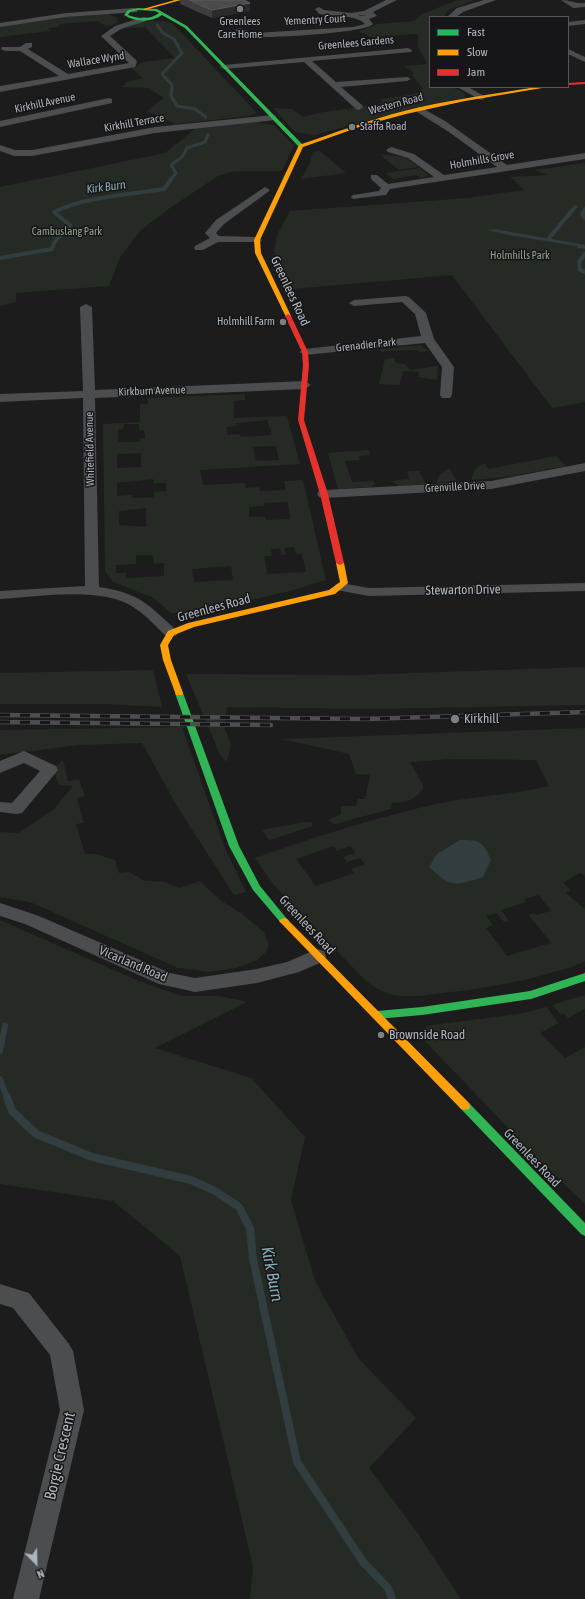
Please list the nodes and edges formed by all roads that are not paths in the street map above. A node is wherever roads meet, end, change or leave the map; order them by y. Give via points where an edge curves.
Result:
1 (391, 0) edge
2 (492, 0) edge
3 (566, 0) edge
4 (174, 2) edge
5 (585, 5) edge
6 (144, 9) junction
7 (158, 14) junction
8 (311, 14) dead end
9 (365, 16) junction
10 (452, 16) edge
11 (128, 17) junction
12 (585, 22) edge
13 (569, 24) edge
14 (0, 25) edge
15 (239, 30) dead end
16 (254, 35) junction
17 (245, 40) dead end
18 (5, 49) dead end
19 (408, 50) dead end
20 (569, 52) edge
21 (305, 59) junction
22 (585, 61) edge
23 (569, 63) edge
24 (224, 67) junction
25 (65, 76) junction
26 (407, 79) dead end
27 (585, 82) edge
28 (569, 84) edge
29 (334, 85) junction
30 (463, 88) edge
31 (540, 88) edge
32 (0, 89) edge
33 (482, 97) junction
34 (109, 101) dead end
35 (368, 102) dead end
36 (420, 110) junction
37 (273, 118) junction
38 (0, 124) edge
39 (301, 146) junction
40 (0, 148) edge
41 (391, 150) dead end
42 (14, 153) junction
43 (585, 156) edge
44 (0, 157) edge
45 (503, 167) junction
46 (374, 177) dead end
47 (442, 178) junction
48 (386, 187) junction
49 (265, 190) dead end
50 (356, 197) dead end
51 (216, 239) junction
52 (257, 240) junction
53 (199, 248) dead end
54 (354, 303) dead end
55 (86, 307) dead end
56 (428, 339) junction
57 (305, 352) junction
58 (305, 385) junction
59 (90, 394) junction
60 (446, 394) dead end
61 (0, 398) edge
62 (585, 468) edge
63 (324, 494) junction
64 (341, 587) junction
65 (585, 587) edge
66 (92, 590) junction
67 (0, 595) edge
68 (171, 633) junction
69 (0, 768) edge
70 (0, 807) edge
71 (0, 910) edge
72 (317, 956) junction
73 (585, 977) edge
74 (377, 1015) junction
75 (585, 1231) edge
76 (0, 1294) edge
77 (26, 1599) edge

1 - 9 street via 379,5
2 - 10 street via 460,10
3 - 5 street via 576,6
4 - 6 main road
4 - 7 main road
6 - 7 main road
6 - 11 main road
7 - 11 main road via 143,19
7 - 24 main road via 186,27
8 - 9 street via 320,10
9 - 16 street, Yementry Court via 369,24 358,29
11 - 14 street via 108,12 80,12
11 - 25 street, Wallace Wynd via 105,36 133,62 132,65
12 - 13 street
15 - 16 street, Yementry Court
16 - 17 street, Yementry Court
18 - 25 street via 26,47
19 - 21 street, Greenlees Gardens
20 - 22 street
21 - 24 street, Greenlees Gardens
21 - 29 street, Greenlees Gardens
22 - 23 street
24 - 37 main road
25 - 32 street, Wallace Wynd
26 - 29 street
27 - 28 main road
29 - 35 street, Greenlees Gardens via 357,106
30 - 33 street
31 - 33 main road, Western Road
33 - 36 main road, Western Road
34 - 38 street, Kirkhill Avenue via 91,101 61,113
36 - 39 main road, Western Road
36 - 45 street via 454,129
37 - 39 main road
37 - 42 street, Kirkhill Terrace via 155,130 65,148
39 - 52 main road
40 - 42 street, Kirkhill Terrace
41 - 47 street, Holmhills Grove via 411,156
42 - 44 street
43 - 45 street, Holmhills Grove
45 - 47 street, Holmhills Grove via 506,169
46 - 48 street
47 - 48 street
48 - 50 street via 383,193
49 - 51 street via 220,222 210,233
51 - 52 street
51 - 53 street
52 - 57 main road, Greenlees Road via 258,253
54 - 56 street via 406,299 420,313
55 - 59 street, Whitefield Avenue
56 - 57 street, Grenadier Park
56 - 60 street via 448,367
57 - 58 main road, Greenlees Road
58 - 59 street, Kirkburn Avenue
58 - 63 main road, Greenlees Road via 301,420
59 - 61 street, Kirkburn Avenue
59 - 66 street, Whitefield Avenue
62 - 63 street, Grenville Drive via 491,485
63 - 64 main road, Greenlees Road via 344,578
64 - 65 street, Stewarton Drive via 369,592
64 - 68 main road, Greenlees Road via 332,592 191,625
66 - 67 street
66 - 68 street via 117,594 140,605
68 - 72 main road, Greenlees Road via 164,645 167,660 234,846 246,872 272,909
69 - 70 street via 24,756 50,770 16,809
71 - 72 street, Vicarland Road via 32,920 166,979 195,985 257,976 292,967
72 - 74 main road, Greenlees Road
73 - 74 main road via 531,995
74 - 75 main road, Greenlees Road
76 - 77 street, Borgie Crescent via 21,1300 61,1351 72,1410

